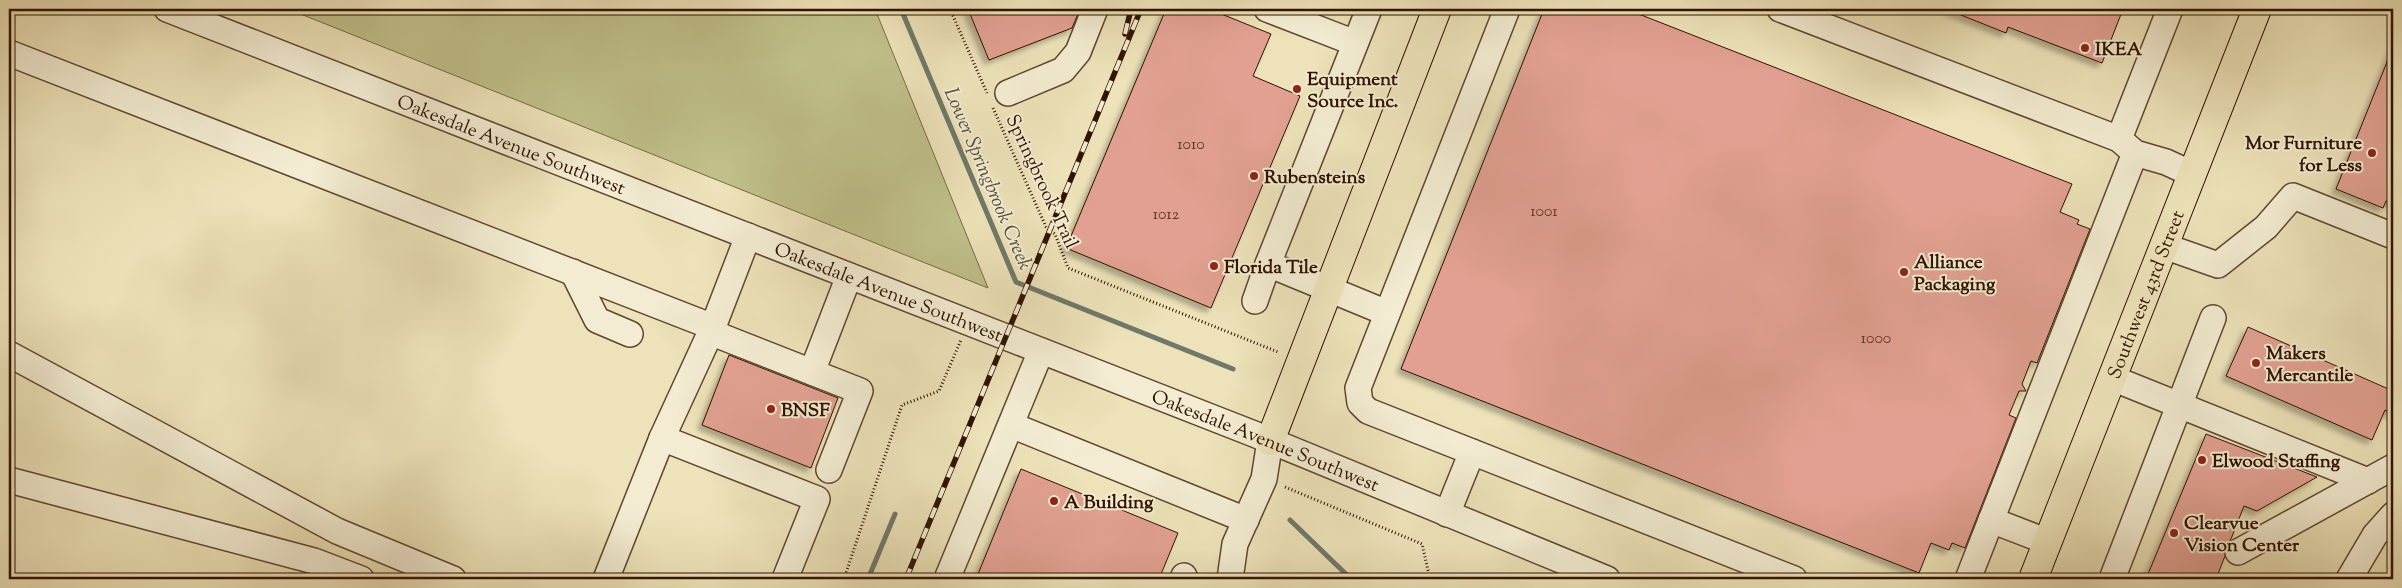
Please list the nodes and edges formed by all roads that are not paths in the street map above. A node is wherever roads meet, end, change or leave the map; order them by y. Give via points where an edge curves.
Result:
1 (167, 9) edge
2 (1094, 9) edge
3 (1267, 9) edge
4 (1368, 9) edge
5 (1438, 9) edge
6 (1507, 9) edge
7 (1780, 9) edge
8 (2170, 9) edge
9 (2257, 9) edge
10 (1355, 43) junction
11 (9, 53) edge
12 (1008, 93) dead end
13 (2127, 146) junction
14 (2192, 174) junction
15 (748, 236) junction
16 (2393, 236) edge
17 (2164, 246) junction
18 (1268, 264) junction
19 (573, 272) junction
20 (849, 276) junction
21 (1328, 291) junction
22 (1256, 301) dead end
23 (1387, 313) junction
24 (2213, 318) dead end
25 (713, 326) junction
26 (630, 334) dead end
27 (1041, 351) junction
28 (9, 354) edge
29 (812, 372) junction
30 (2112, 378) junction
31 (2179, 405) junction
32 (1011, 425) junction
33 (662, 438) junction
34 (1270, 441) junction
35 (1472, 452) junction
36 (2393, 467) edge
37 (829, 470) dead end
38 (9, 480) edge
39 (2368, 481) junction
40 (1447, 514) junction
41 (2393, 515) edge
42 (1246, 520) junction
43 (1991, 520) junction
44 (2048, 542) junction
45 (2238, 552) dead end
46 (1236, 578) edge
47 (361, 579) edge
48 (453, 579) edge
49 (606, 579) edge
50 (785, 579) edge
51 (947, 579) edge
52 (1607, 579) edge
53 (1794, 579) edge
54 (1968, 579) edge
55 (2034, 579) edge
56 (2112, 579) edge
57 (2349, 579) edge

1 - 15 street, Oakesdale Avenue Southwest
2 - 12 street via 1078,52 1063,70
3 - 10 street
4 - 10 street
5 - 21 main road
6 - 23 street
7 - 13 street
8 - 13 street
9 - 14 main road, Southwest 43rd Street
10 - 18 street
11 - 19 street
13 - 14 street
13 - 43 street
14 - 17 main road, Southwest 43rd Street
15 - 20 street, Oakesdale Avenue Southwest
15 - 25 street
16 - 17 street via 2293,196 2266,227 2218,265
17 - 30 main road, Southwest 43rd Street
18 - 21 street
18 - 22 street
19 - 25 street
19 - 26 street via 597,320
20 - 27 street, Oakesdale Avenue Southwest
20 - 29 street
21 - 23 street
21 - 34 main road
23 - 35 street via 1358,388 1360,403 1368,411
24 - 31 street
25 - 29 street via 720,336
25 - 33 street
27 - 32 street
27 - 34 street, Oakesdale Avenue Southwest
28 - 48 street via 337,531
29 - 37 street via 860,391
30 - 31 street
30 - 44 main road, Southwest 43rd Street
31 - 39 street
31 - 56 street
32 - 42 street
32 - 51 street
33 - 49 street
33 - 50 street via 817,499
34 - 40 street, Oakesdale Avenue Southwest
34 - 42 street via 1264,479
35 - 40 street
35 - 53 street
36 - 39 street
38 - 47 street via 314,561
39 - 45 street
40 - 52 street, Oakesdale Avenue Southwest
41 - 57 street via 2375,535
42 - 46 street via 1235,544
43 - 44 street
43 - 54 street
44 - 55 main road, Southwest 43rd Street

